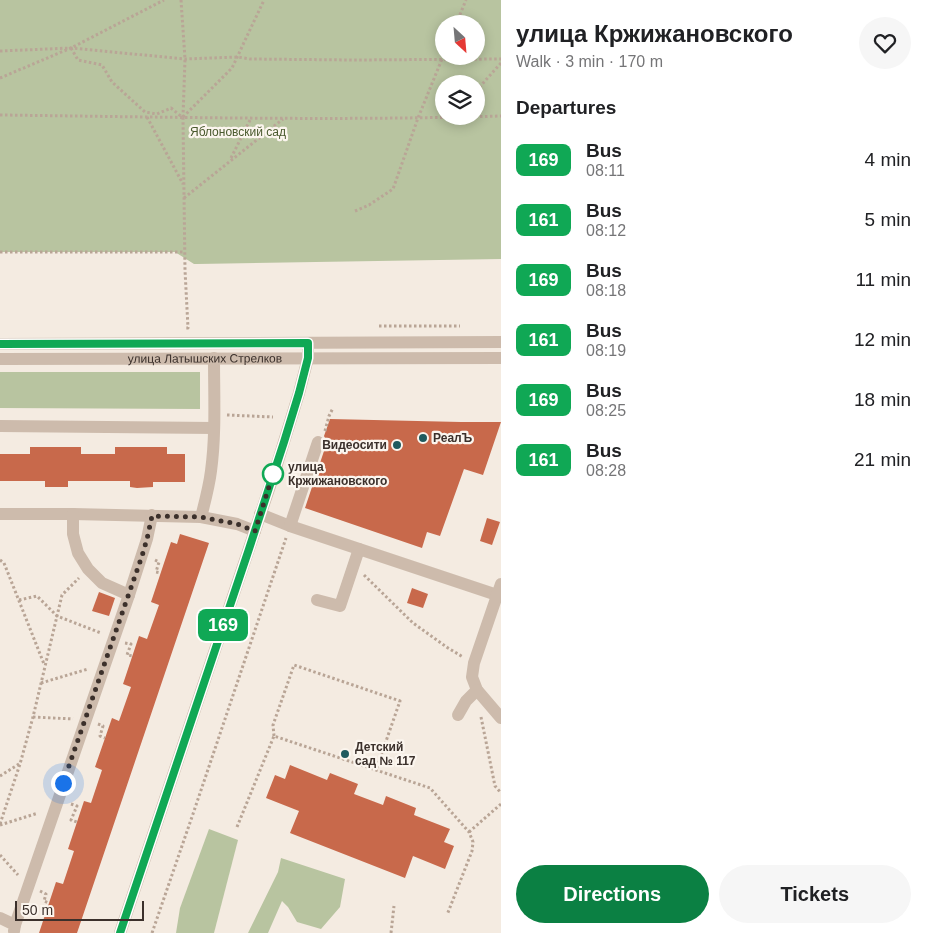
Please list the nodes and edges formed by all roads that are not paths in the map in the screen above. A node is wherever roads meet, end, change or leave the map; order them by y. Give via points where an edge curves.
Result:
1 (501, 342) edge
2 (308, 343) junction
3 (0, 344) edge
4 (214, 358) junction
5 (308, 358) junction
6 (501, 358) edge
7 (0, 359) edge
8 (0, 426) edge
9 (214, 428) junction
10 (318, 442) road end
11 (0, 514) edge
12 (73, 514) junction
13 (260, 514) junction
14 (152, 516) junction
15 (201, 517) junction
16 (290, 526) junction
17 (255, 531) junction
18 (359, 549) junction
19 (499, 589) edge
20 (129, 595) junction
21 (317, 600) dead end
22 (477, 690) junction
23 (458, 715) dead end
24 (501, 718) edge
25 (0, 918) edge
26 (14, 929) edge
27 (120, 933) edge

1 - 2 street, улица Латышских Стрелков
2 - 3 street, улица Латышских Стрелков
2 - 5 street
4 - 5 street, улица Латышских Стрелков
4 - 7 street, улица Латышских Стрелков
4 - 9 street
5 - 6 street, улица Латышских Стрелков
5 - 13 street
8 - 9 street
9 - 15 street via 211,472
10 - 16 street
11 - 12 street
12 - 14 street
12 - 20 street via 73,534 78,553 88,569 102,583
13 - 16 street
13 - 17 street
14 - 15 street
14 - 20 street
15 - 17 street
16 - 18 street
17 - 27 street
18 - 19 street
18 - 21 street via 340,606
19 - 22 street via 474,663 472,677
20 - 26 street
22 - 23 street
22 - 24 street
25 - 26 street

